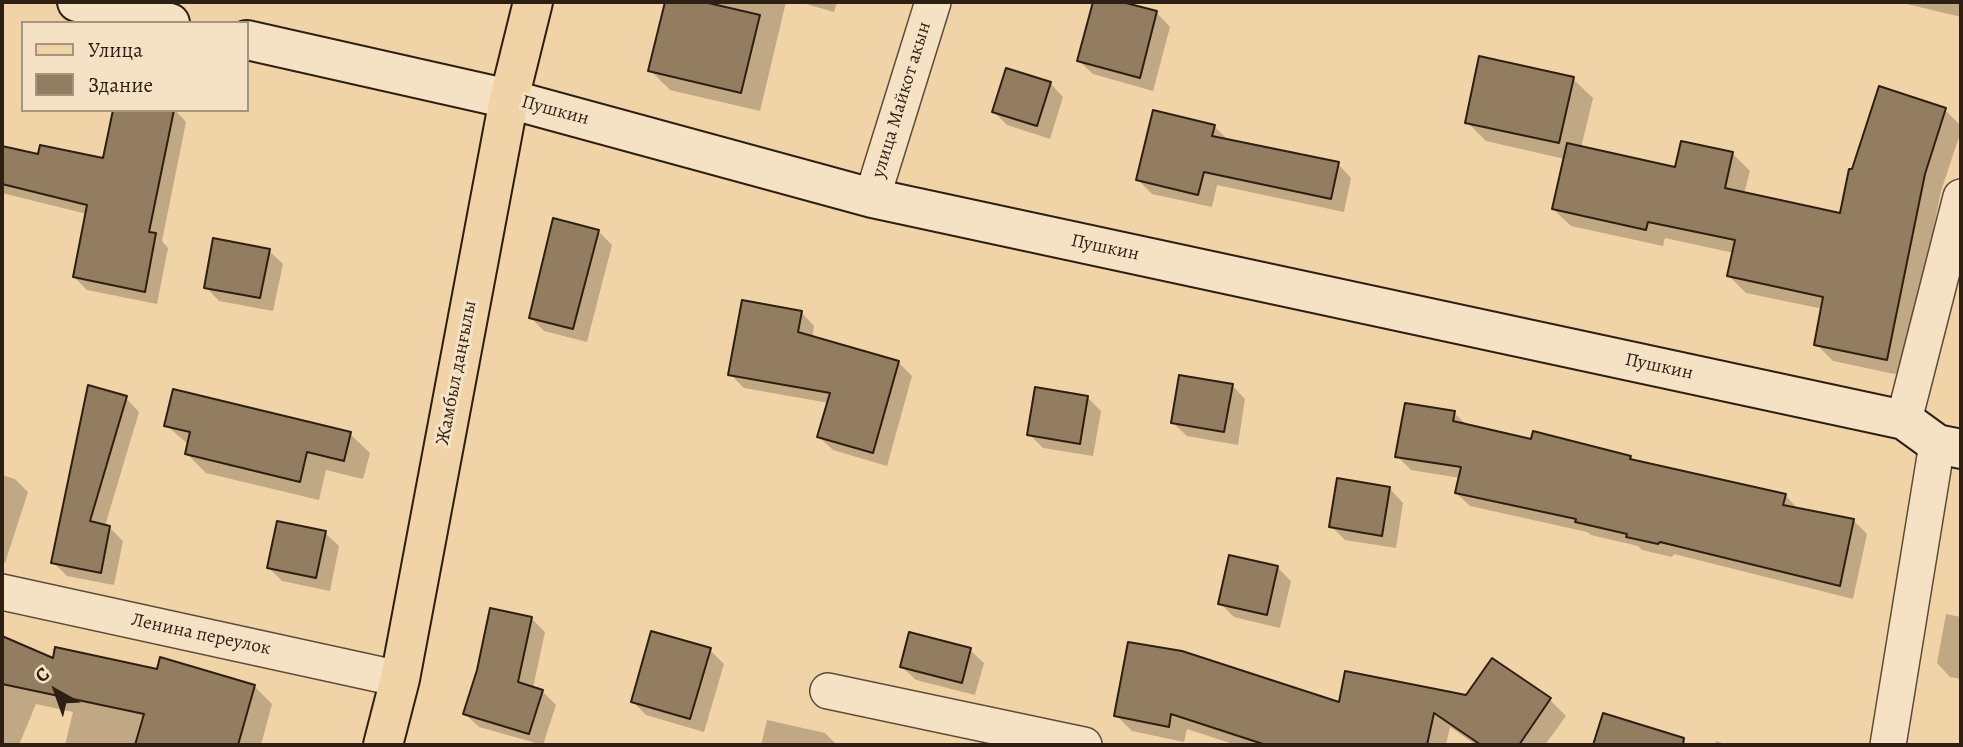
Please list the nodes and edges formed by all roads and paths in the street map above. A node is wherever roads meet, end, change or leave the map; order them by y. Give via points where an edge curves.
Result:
1 (77, 2) edge
2 (533, 2) edge
3 (933, 2) edge
4 (161, 21) edge
5 (248, 40) edge
6 (509, 99) junction
7 (1961, 197) edge
8 (872, 198) junction
9 (1904, 420) junction
10 (1949, 447) edge
11 (2, 592) edge
12 (400, 678) junction
13 (828, 691) dead end
14 (383, 745) edge
15 (1084, 745) edge
16 (1888, 745) edge

1 - 4 street
2 - 6 main road, Жамбыл даңғылы
3 - 8 street, улица Майкот акын
5 - 6 street, Пушкин
6 - 8 street, Пушкин
6 - 12 main road, Жамбыл даңғылы
7 - 9 street
8 - 9 street, Пушкин
9 - 10 street, Пушкин
10 - 16 street
11 - 12 street, Ленина переулок
12 - 14 main road, Жамбыл даңғылы
13 - 15 street

